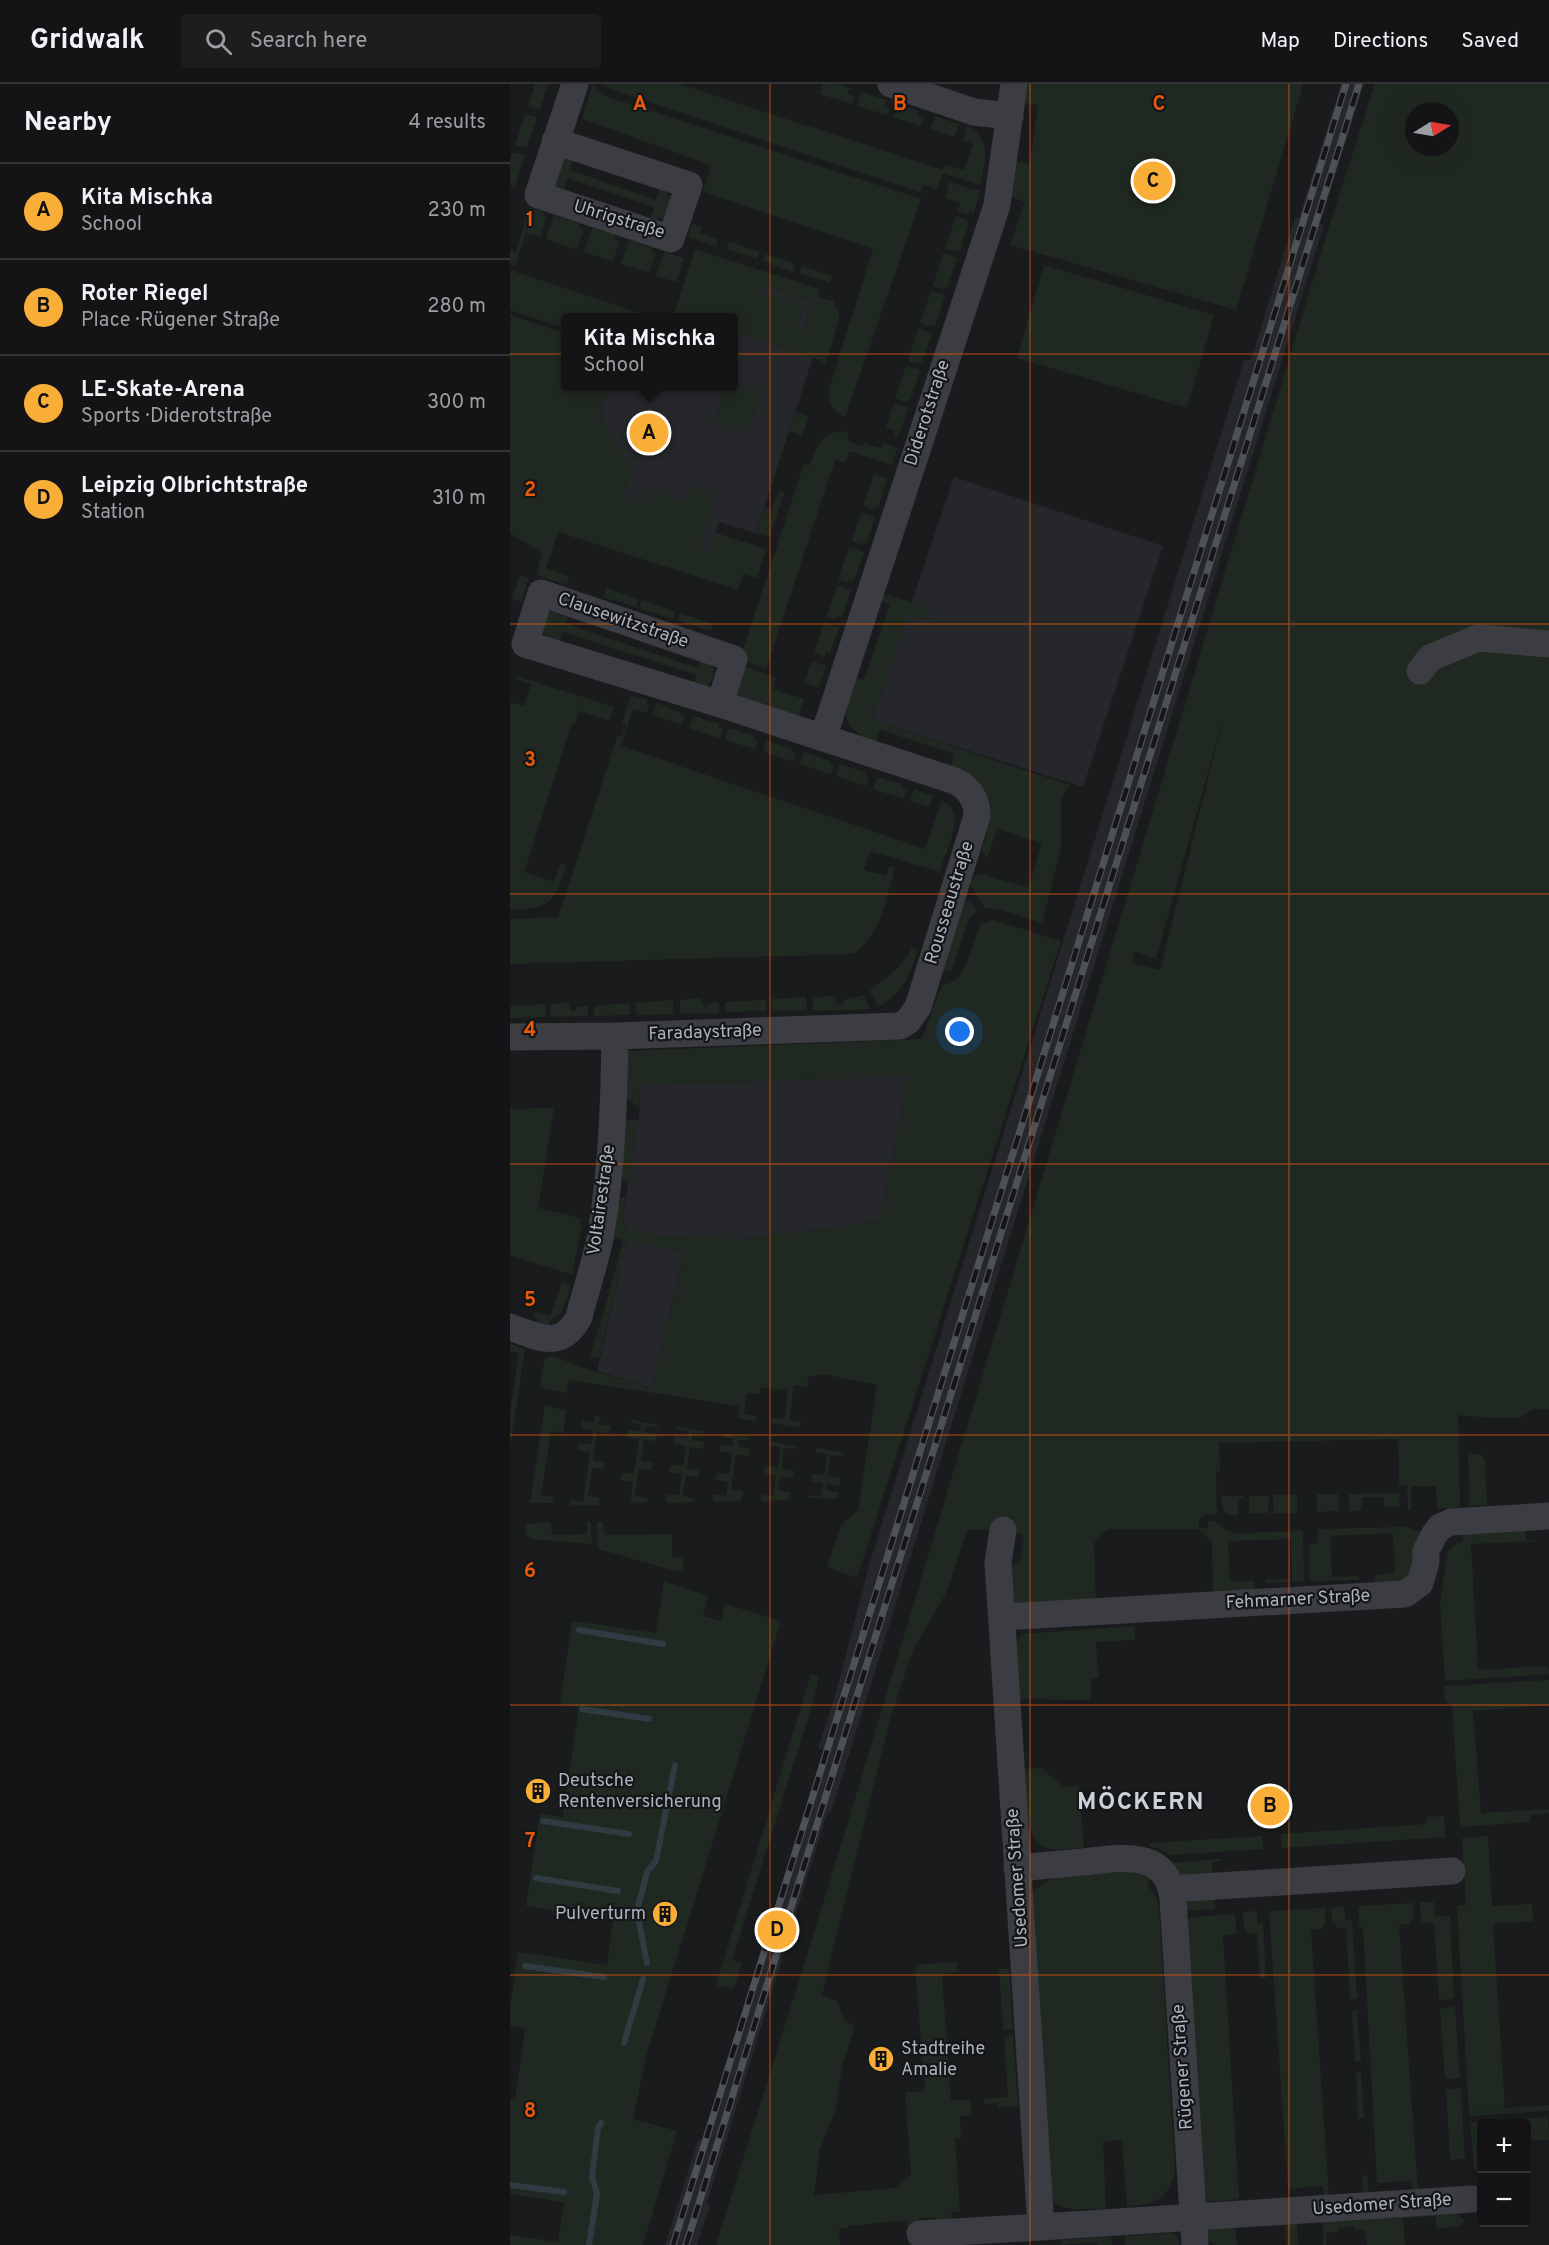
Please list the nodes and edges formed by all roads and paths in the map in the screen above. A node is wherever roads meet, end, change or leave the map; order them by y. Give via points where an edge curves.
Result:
1 (575, 84) edge
2 (891, 84) edge
3 (1014, 84) edge
4 (1010, 116) junction
5 (555, 141) junction
6 (1549, 644) edge
7 (1420, 671) dead end
8 (720, 704) junction
9 (823, 738) junction
10 (955, 781) joint
11 (900, 1026) joint
12 (615, 1036) junction
13 (510, 1037) edge
14 (510, 1327) edge
15 (1549, 1516) edge
16 (1003, 1530) dead end
17 (1002, 1617) junction
18 (1017, 1868) junction
19 (1452, 1871) dead end
20 (1172, 1889) junction
21 (1472, 2199) dead end
22 (1193, 2218) junction
23 (1041, 2227) junction
24 (920, 2234) dead end
25 (1195, 2245) edge

1 - 5 street, Uhrigstraße
2 - 4 street via 974,112
3 - 4 street, Diderotstraße
4 - 9 street, Diderotstraße via 997,205
5 - 5 street, Uhrigstraße via 538,195 671,239 688,185
6 - 7 street via 1478,638 1430,658
8 - 8 street, Clausewitzstraße via 735,659 541,594 525,644
8 - 9 street, Clausewitzstraße
9 - 10 street, Clausewitzstraße
10 - 11 street, Rousseaustraße via 973,798 976,816 918,1007
11 - 12 street, Faradaystraße
12 - 13 street, Faradaystraße
12 - 14 street, Voltairestraße via 608,1186 601,1235 579,1317 573,1329 562,1337 547,1339
15 - 17 street, Fehmarner Straße via 1451,1522 1440,1527 1426,1551 1420,1583 1405,1593
16 - 17 street, Usedomer Straße via 998,1563
17 - 18 street, Usedomer Straße
18 - 20 street via 1132,1857 1154,1865
18 - 23 street, Usedomer Straße
19 - 20 street
20 - 22 street, Rügener Straße
21 - 22 street, Usedomer Straße
22 - 23 street, Usedomer Straße
22 - 25 street, Rügener Straße
23 - 24 street, Usedomer Straße

